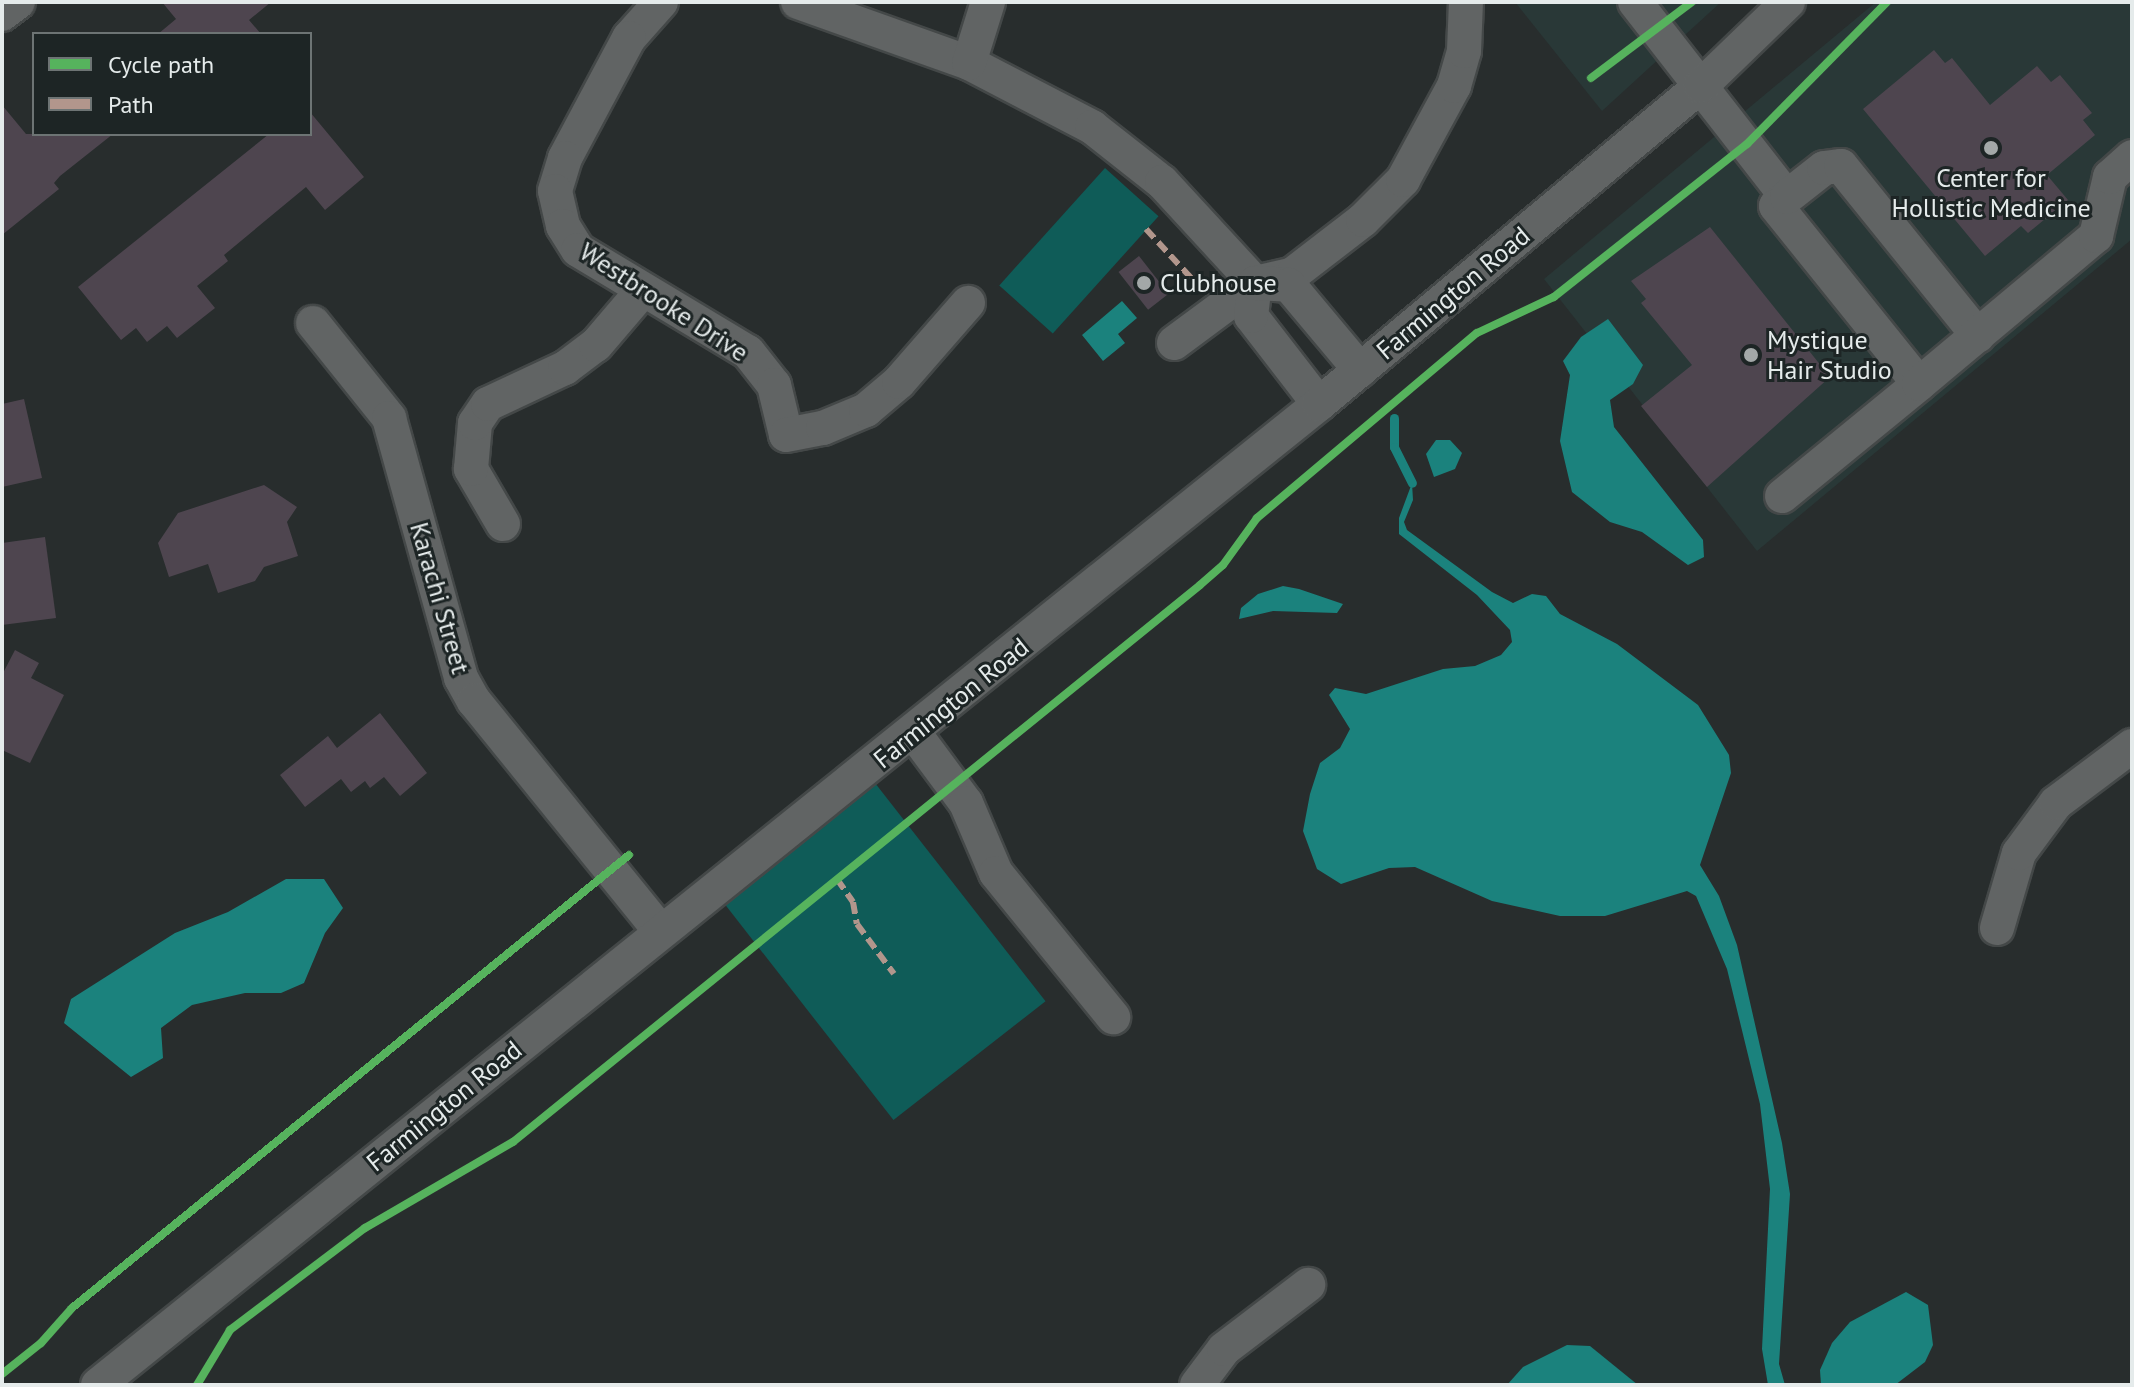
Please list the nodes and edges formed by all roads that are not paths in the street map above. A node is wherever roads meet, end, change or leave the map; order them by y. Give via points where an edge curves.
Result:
1 (18, 2) edge
2 (661, 2) edge
3 (798, 2) edge
4 (988, 2) edge
5 (1466, 2) edge
6 (1635, 2) edge
7 (1788, 2) edge
8 (2, 14) edge
9 (969, 63) junction
10 (1701, 86) junction
11 (2132, 157) edge
12 (1787, 197) junction
13 (1255, 283) junction
14 (643, 290) junction
15 (968, 303) dead end
16 (313, 323) dead end
17 (1978, 336) junction
18 (1174, 343) dead end
19 (1360, 370) junction
20 (1919, 384) junction
21 (1319, 404) junction
22 (1782, 496) dead end
23 (503, 524) dead end
24 (914, 733) junction
25 (2132, 746) edge
26 (1997, 928) dead end
27 (660, 931) junction
28 (1113, 1017) dead end
29 (1308, 1285) dead end
30 (98, 1385) edge
31 (1197, 1385) edge

1 - 8 street
2 - 14 street, Westbrooke Drive via 629,38 565,158 555,191 563,226 578,250
3 - 9 street
4 - 9 street
5 - 13 street via 1464,51 1454,86 1403,180 1363,220 1293,274
6 - 10 street
7 - 10 street, Farmington Road
9 - 13 street via 1092,127 1162,182
10 - 12 street
10 - 19 street, Farmington Road
11 - 17 street via 2110,177 2096,236
12 - 17 street via 1824,168 1841,166
12 - 20 street via 1776,206
13 - 18 street
13 - 19 street via 1289,285
13 - 21 street via 1251,316
14 - 15 street, Westbrooke Drive via 748,352 774,385 786,435 823,428 866,410 899,382
14 - 23 street via 596,345 565,368 488,404 475,423 471,469
16 - 27 street, Karachi Street via 389,418 461,678 474,701
17 - 20 street
19 - 21 street, Farmington Road
20 - 22 street
21 - 24 street, Farmington Road
24 - 27 street, Farmington Road
24 - 28 street via 966,803 996,873
25 - 26 street via 2056,803 2019,853
27 - 30 street, Farmington Road
29 - 31 street via 1224,1349

